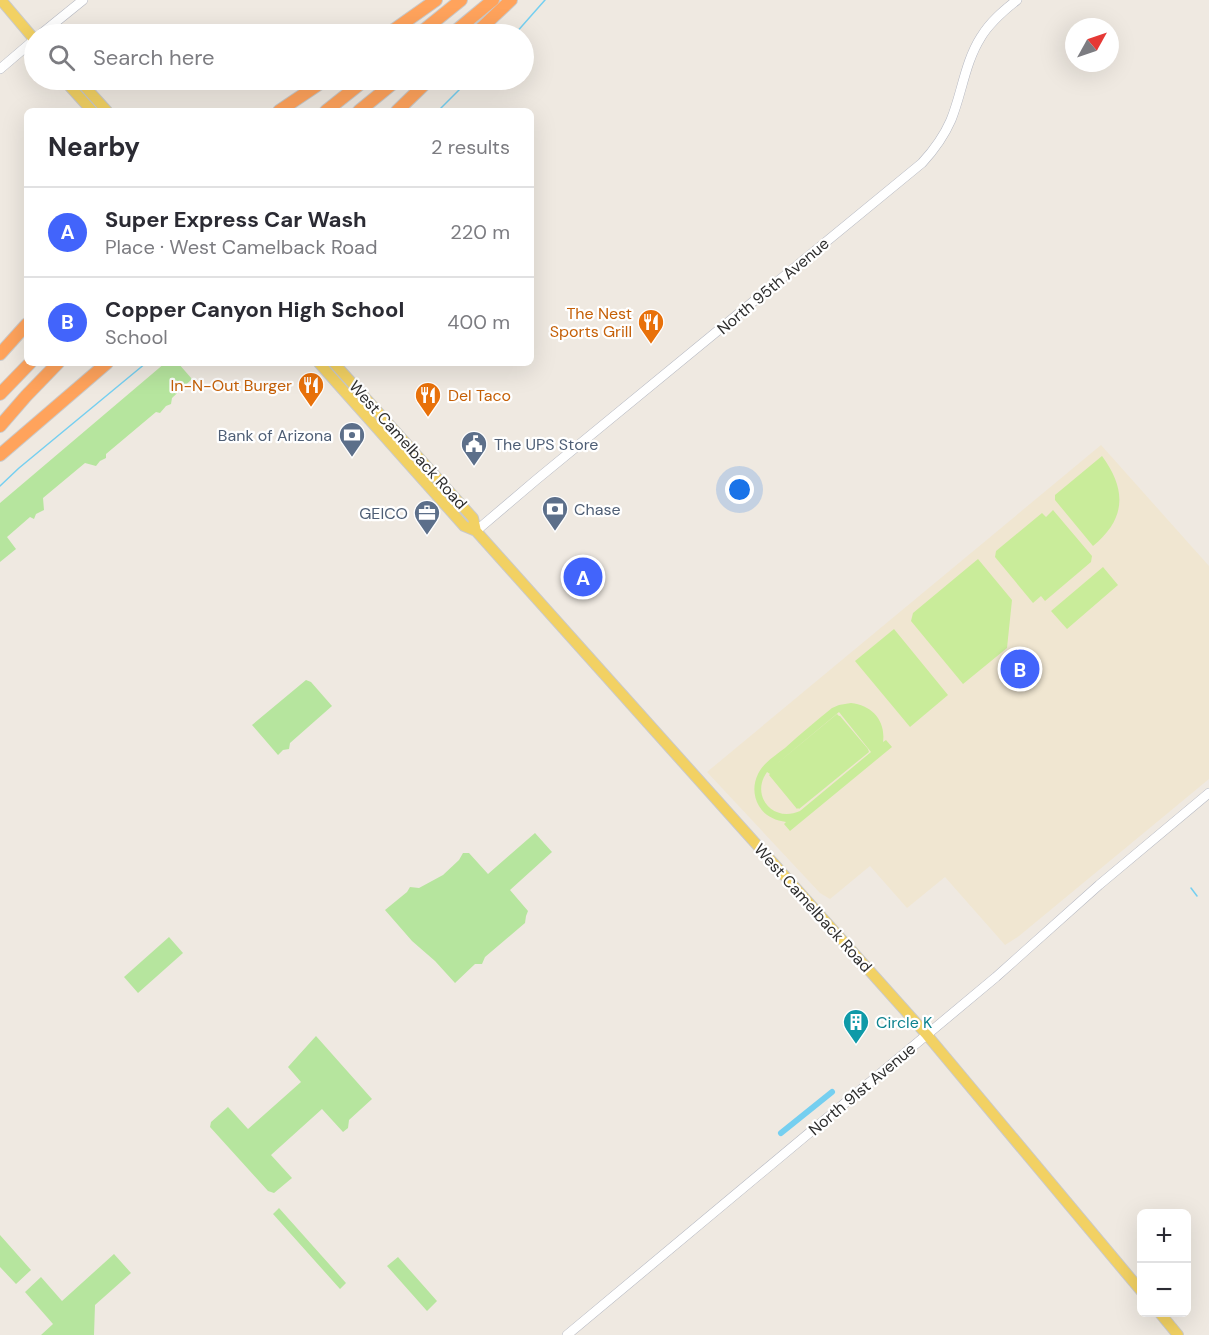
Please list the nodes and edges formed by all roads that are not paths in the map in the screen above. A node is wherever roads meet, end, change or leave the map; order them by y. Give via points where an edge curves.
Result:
1 (1, 0) edge
2 (83, 0) edge
3 (436, 0) edge
4 (461, 0) edge
5 (493, 0) edge
6 (511, 0) edge
7 (1017, 0) edge
8 (53, 24) edge
9 (402, 24) edge
10 (431, 24) edge
11 (464, 24) edge
12 (486, 24) edge
13 (24, 28) edge
14 (24, 49) edge
15 (0, 69) edge
16 (73, 90) edge
17 (88, 90) edge
18 (310, 90) edge
19 (352, 90) edge
20 (384, 90) edge
21 (419, 90) edge
22 (89, 108) edge
23 (104, 108) edge
24 (283, 108) edge
25 (330, 108) edge
26 (362, 108) edge
27 (400, 108) edge
28 (24, 327) edge
29 (0, 354) edge
30 (27, 366) edge
31 (55, 366) edge
32 (104, 366) edge
33 (322, 366) edge
34 (328, 366) edge
35 (337, 366) edge
36 (0, 394) edge
37 (369, 402) junction
38 (0, 426) edge
39 (395, 448) junction
40 (0, 455) edge
41 (476, 531) junction
42 (1209, 793) edge
43 (927, 1035) junction
44 (1137, 1286) edge
45 (1163, 1317) edge
46 (567, 1335) edge
47 (1178, 1335) edge

1 - 13 main road
2 - 8 main road
3 - 9 highway
4 - 10 highway
5 - 11 highway
6 - 12 highway
7 - 41 main road, North 95th Avenue via 981,36 949,125 922,163
14 - 15 main road
16 - 22 main road
17 - 23 main road
18 - 24 highway
19 - 25 highway
20 - 26 highway
21 - 27 highway
28 - 29 highway
30 - 36 highway
31 - 38 highway
32 - 40 highway
33 - 39 main road, West Camelback Road
34 - 37 main road via 355,396
35 - 37 main road, West Camelback Road
37 - 39 main road via 369,411
37 - 41 main road, West Camelback Road via 473,518
39 - 41 main road, West Camelback Road via 464,526
41 - 43 main road, West Camelback Road
42 - 43 main road, North 91st Avenue
43 - 44 main road, West Camelback Road
43 - 46 main road, North 91st Avenue
45 - 47 main road

